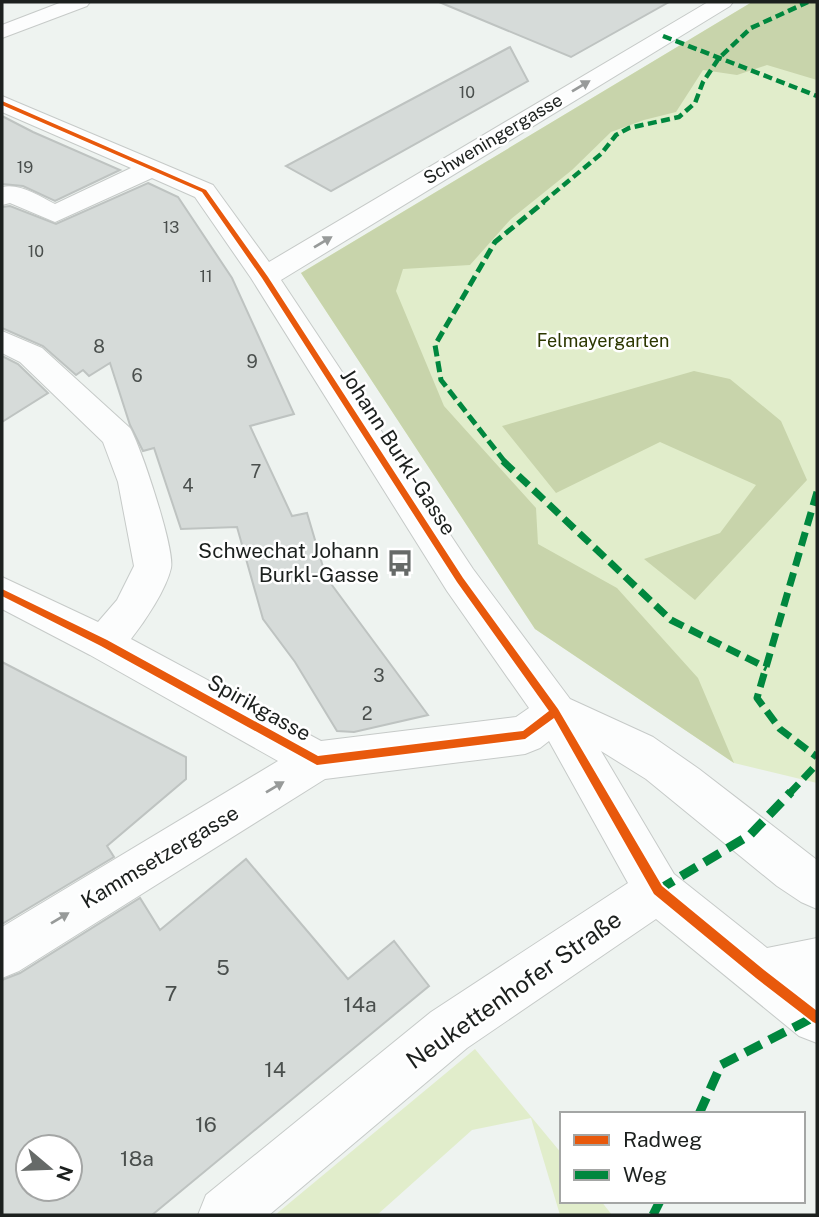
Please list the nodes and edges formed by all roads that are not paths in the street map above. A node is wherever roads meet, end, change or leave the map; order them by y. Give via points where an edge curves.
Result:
1 (80, 2) edge
2 (723, 2) edge
3 (2, 32) edge
4 (3, 109) edge
5 (150, 169) junction
6 (2, 197) edge
7 (265, 277) junction
8 (2, 341) edge
9 (2, 593) edge
10 (104, 643) junction
11 (555, 712) junction
12 (317, 761) junction
13 (817, 886) edge
14 (658, 890) junction
15 (2, 954) edge
16 (817, 962) edge
17 (760, 974) junction
18 (817, 1017) edge
19 (226, 1215) edge

1 - 3 street
7 -> 2 street, Schweningergasse
4 - 5 street, Johann Burkl-Gasse
5 - 6 street via 55,214 10,193
5 - 7 street, Johann Burkl-Gasse via 204,191
7 - 11 street, Johann Burkl-Gasse via 460,580
8 - 10 street via 31,355 118,436 135,482 153,566 131,611
9 - 10 street, Spirikgasse
10 - 12 street, Spirikgasse
11 - 12 street, Spirikgasse via 525,735
11 - 13 street via 636,748 785,867
11 - 14 street, Johann Burkl-Gasse
15 -> 12 street, Kammsetzergasse
14 - 17 street
14 - 19 street, Neukettenhofer Straße via 449,1030
16 - 17 street
17 - 18 street

